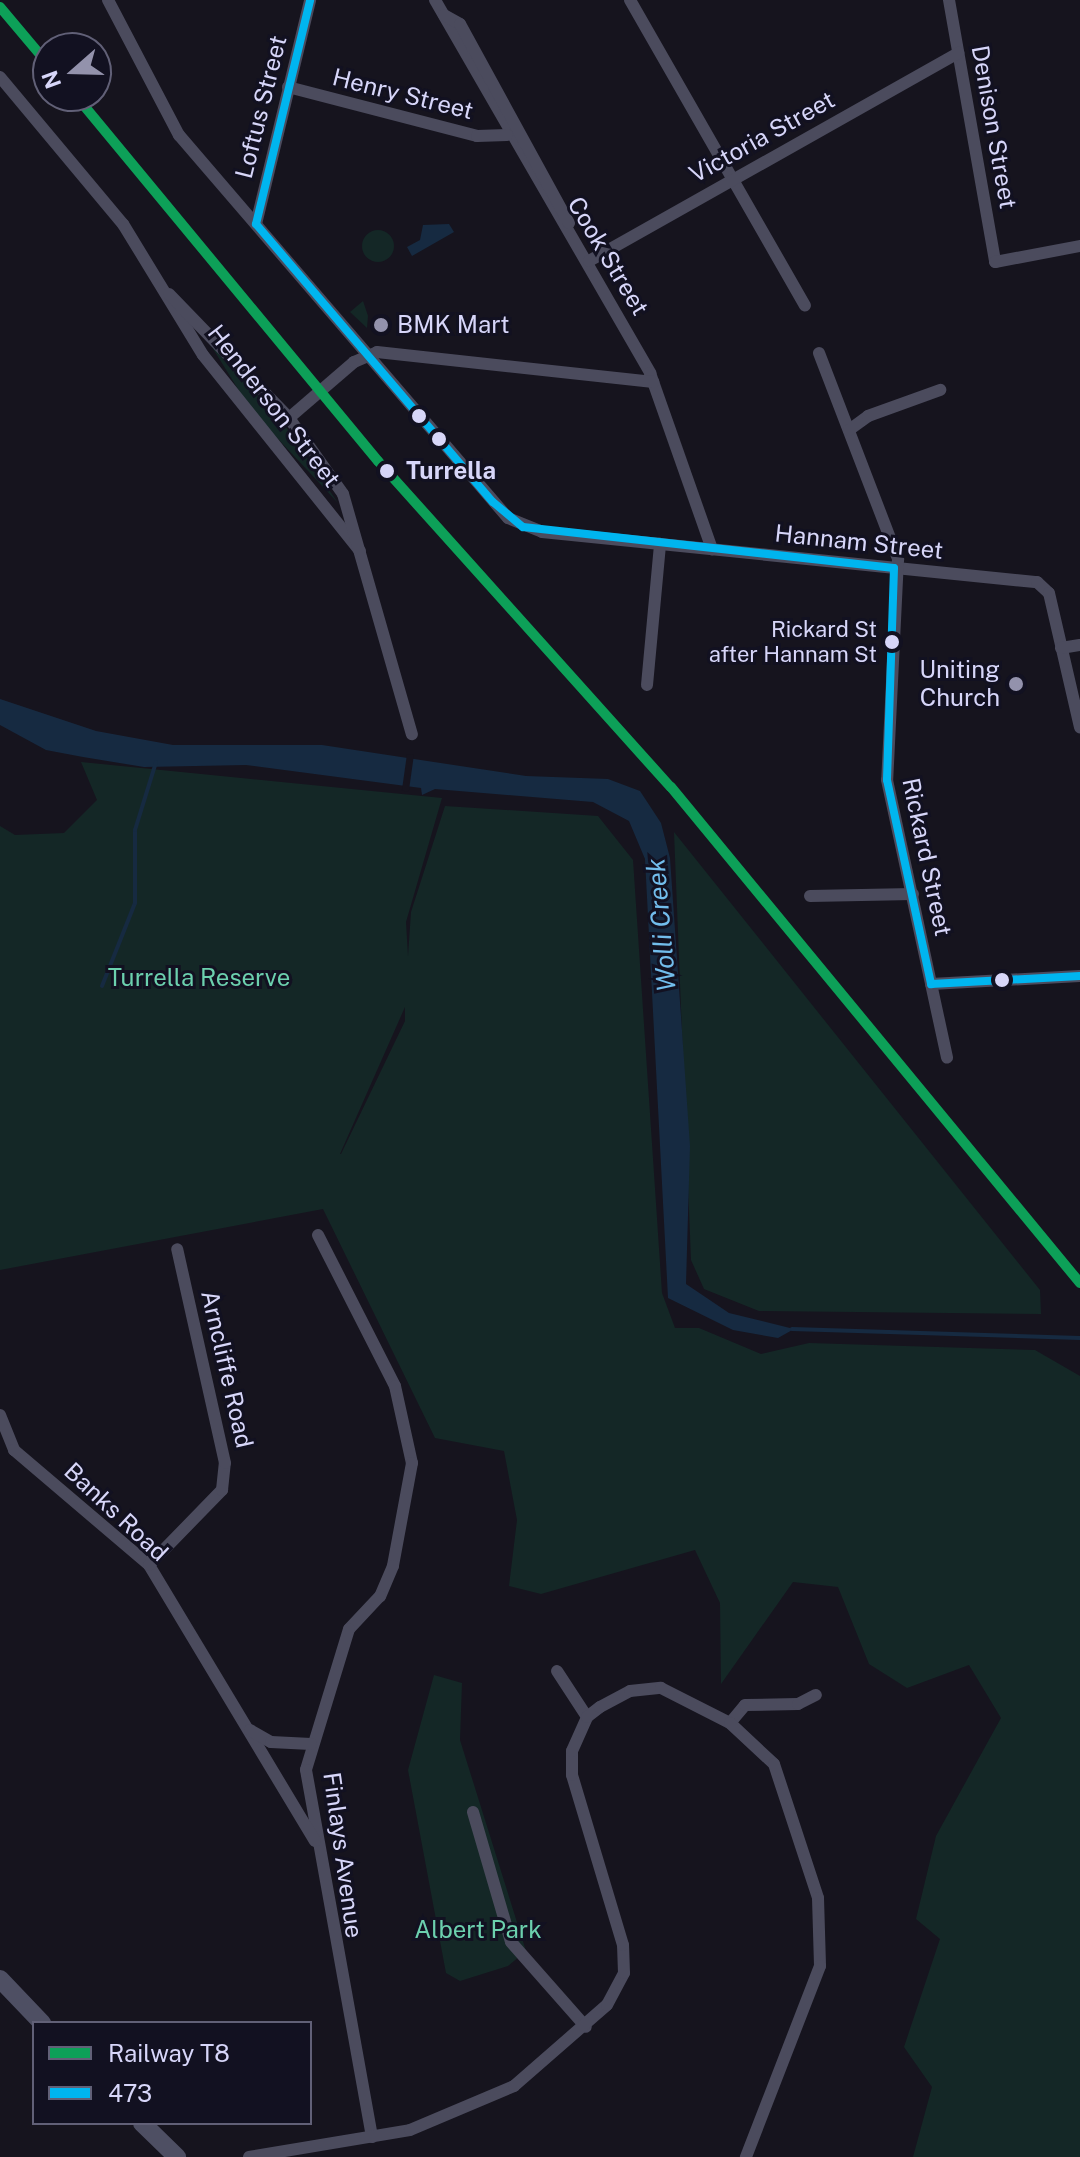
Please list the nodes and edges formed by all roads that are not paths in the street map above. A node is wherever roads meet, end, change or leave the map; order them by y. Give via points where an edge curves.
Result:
1 (108, 0) edge
2 (310, 0) edge
3 (435, 0) edge
4 (630, 0) edge
5 (949, 0) edge
6 (444, 14) junction
7 (958, 53) junction
8 (0, 77) edge
9 (288, 87) junction
10 (507, 135) junction
11 (732, 179) junction
12 (256, 224) junction
13 (571, 230) junction
14 (1080, 246) edge
15 (589, 261) junction
16 (158, 284) junction
17 (805, 305) dead end
18 (819, 353) dead end
19 (367, 355) junction
20 (653, 382) junction
21 (940, 390) dead end
22 (289, 418) junction
23 (849, 430) junction
24 (660, 544) junction
25 (712, 549) junction
26 (360, 551) junction
27 (894, 568) junction
28 (1080, 645) edge
29 (1061, 648) junction
30 (647, 685) dead end
31 (1080, 727) edge
32 (412, 734) dead end
33 (913, 894) junction
34 (810, 896) dead end
35 (1080, 976) edge
36 (931, 984) junction
37 (947, 1058) dead end
38 (318, 1235) dead end
39 (177, 1249) dead end
40 (1, 1422) edge
41 (149, 1565) junction
42 (557, 1671) dead end
43 (816, 1695) dead end
44 (587, 1717) junction
45 (730, 1723) junction
46 (248, 1729) junction
47 (311, 1744) junction
48 (473, 1812) dead end
49 (317, 1844) junction
50 (0, 1979) edge
51 (40, 2021) edge
52 (586, 2027) junction
53 (144, 2125) edge
54 (372, 2137) junction
55 (292, 2154) edge
56 (177, 2157) edge
57 (249, 2157) edge
58 (746, 2157) edge

1 - 12 street via 169,122
2 - 9 street, Loftus Street
3 - 6 street, Cook Street
4 - 11 street
5 - 7 street, Denison Street
6 - 10 street, Cook Street
6 - 13 street via 460,24 566,208
7 - 11 street, Victoria Street
7 - 14 street, Denison Street via 995,262
8 - 16 street, Henderson Street via 123,224
9 - 10 street, Henry Street via 477,136
9 - 12 street, Loftus Street
10 - 13 street, Cook Street
11 - 15 street, Victoria Street
11 - 17 street
12 - 19 street
13 - 15 street, Cook Street
15 - 20 street, Cook Street
16 - 22 street, Henderson Street
16 - 26 street, Henderson Street via 203,355
18 - 23 street, Rickard Street
19 - 20 street via 499,360
19 - 22 street
19 - 24 street, Hannam Street via 500,510 523,527
20 - 25 street, Cook Street
21 - 23 street
22 - 26 street, Henderson Street via 343,494
23 - 27 street, Rickard Street via 898,559
24 - 25 street, Hannam Street
24 - 30 street
25 - 27 street, Hannam Street
26 - 32 street, Henderson Street
27 - 29 street, Hannam Street via 1041,583
27 - 33 street, Rickard Street via 887,780
28 - 29 street
29 - 31 street, Hannam Street
33 - 34 street
33 - 36 street, Rickard Street
35 - 36 street
36 - 37 street, Rickard Street
38 - 47 street, Finlays Avenue via 395,1386 412,1463 393,1566 380,1596 349,1629
39 - 41 street, Arncliffe Road via 225,1463 222,1490
40 - 41 street, Banks Road via 14,1450
41 - 46 street, Banks Road
42 - 44 street
43 - 45 street via 798,1704 745,1705
44 - 45 street via 630,1691 661,1688
44 - 52 street via 572,1751 572,1775 619,1926 624,1973
45 - 58 street via 783,1779 822,1934 812,1994
46 - 47 street via 271,1742
46 - 49 street, Banks Road
47 - 49 street, Finlays Avenue via 307,1788
48 - 52 street via 511,1942
49 - 54 street, Finlays Avenue
50 - 51 main road
52 - 54 street via 514,2086 410,2130
53 - 56 main road
54 - 55 street
55 - 57 street

